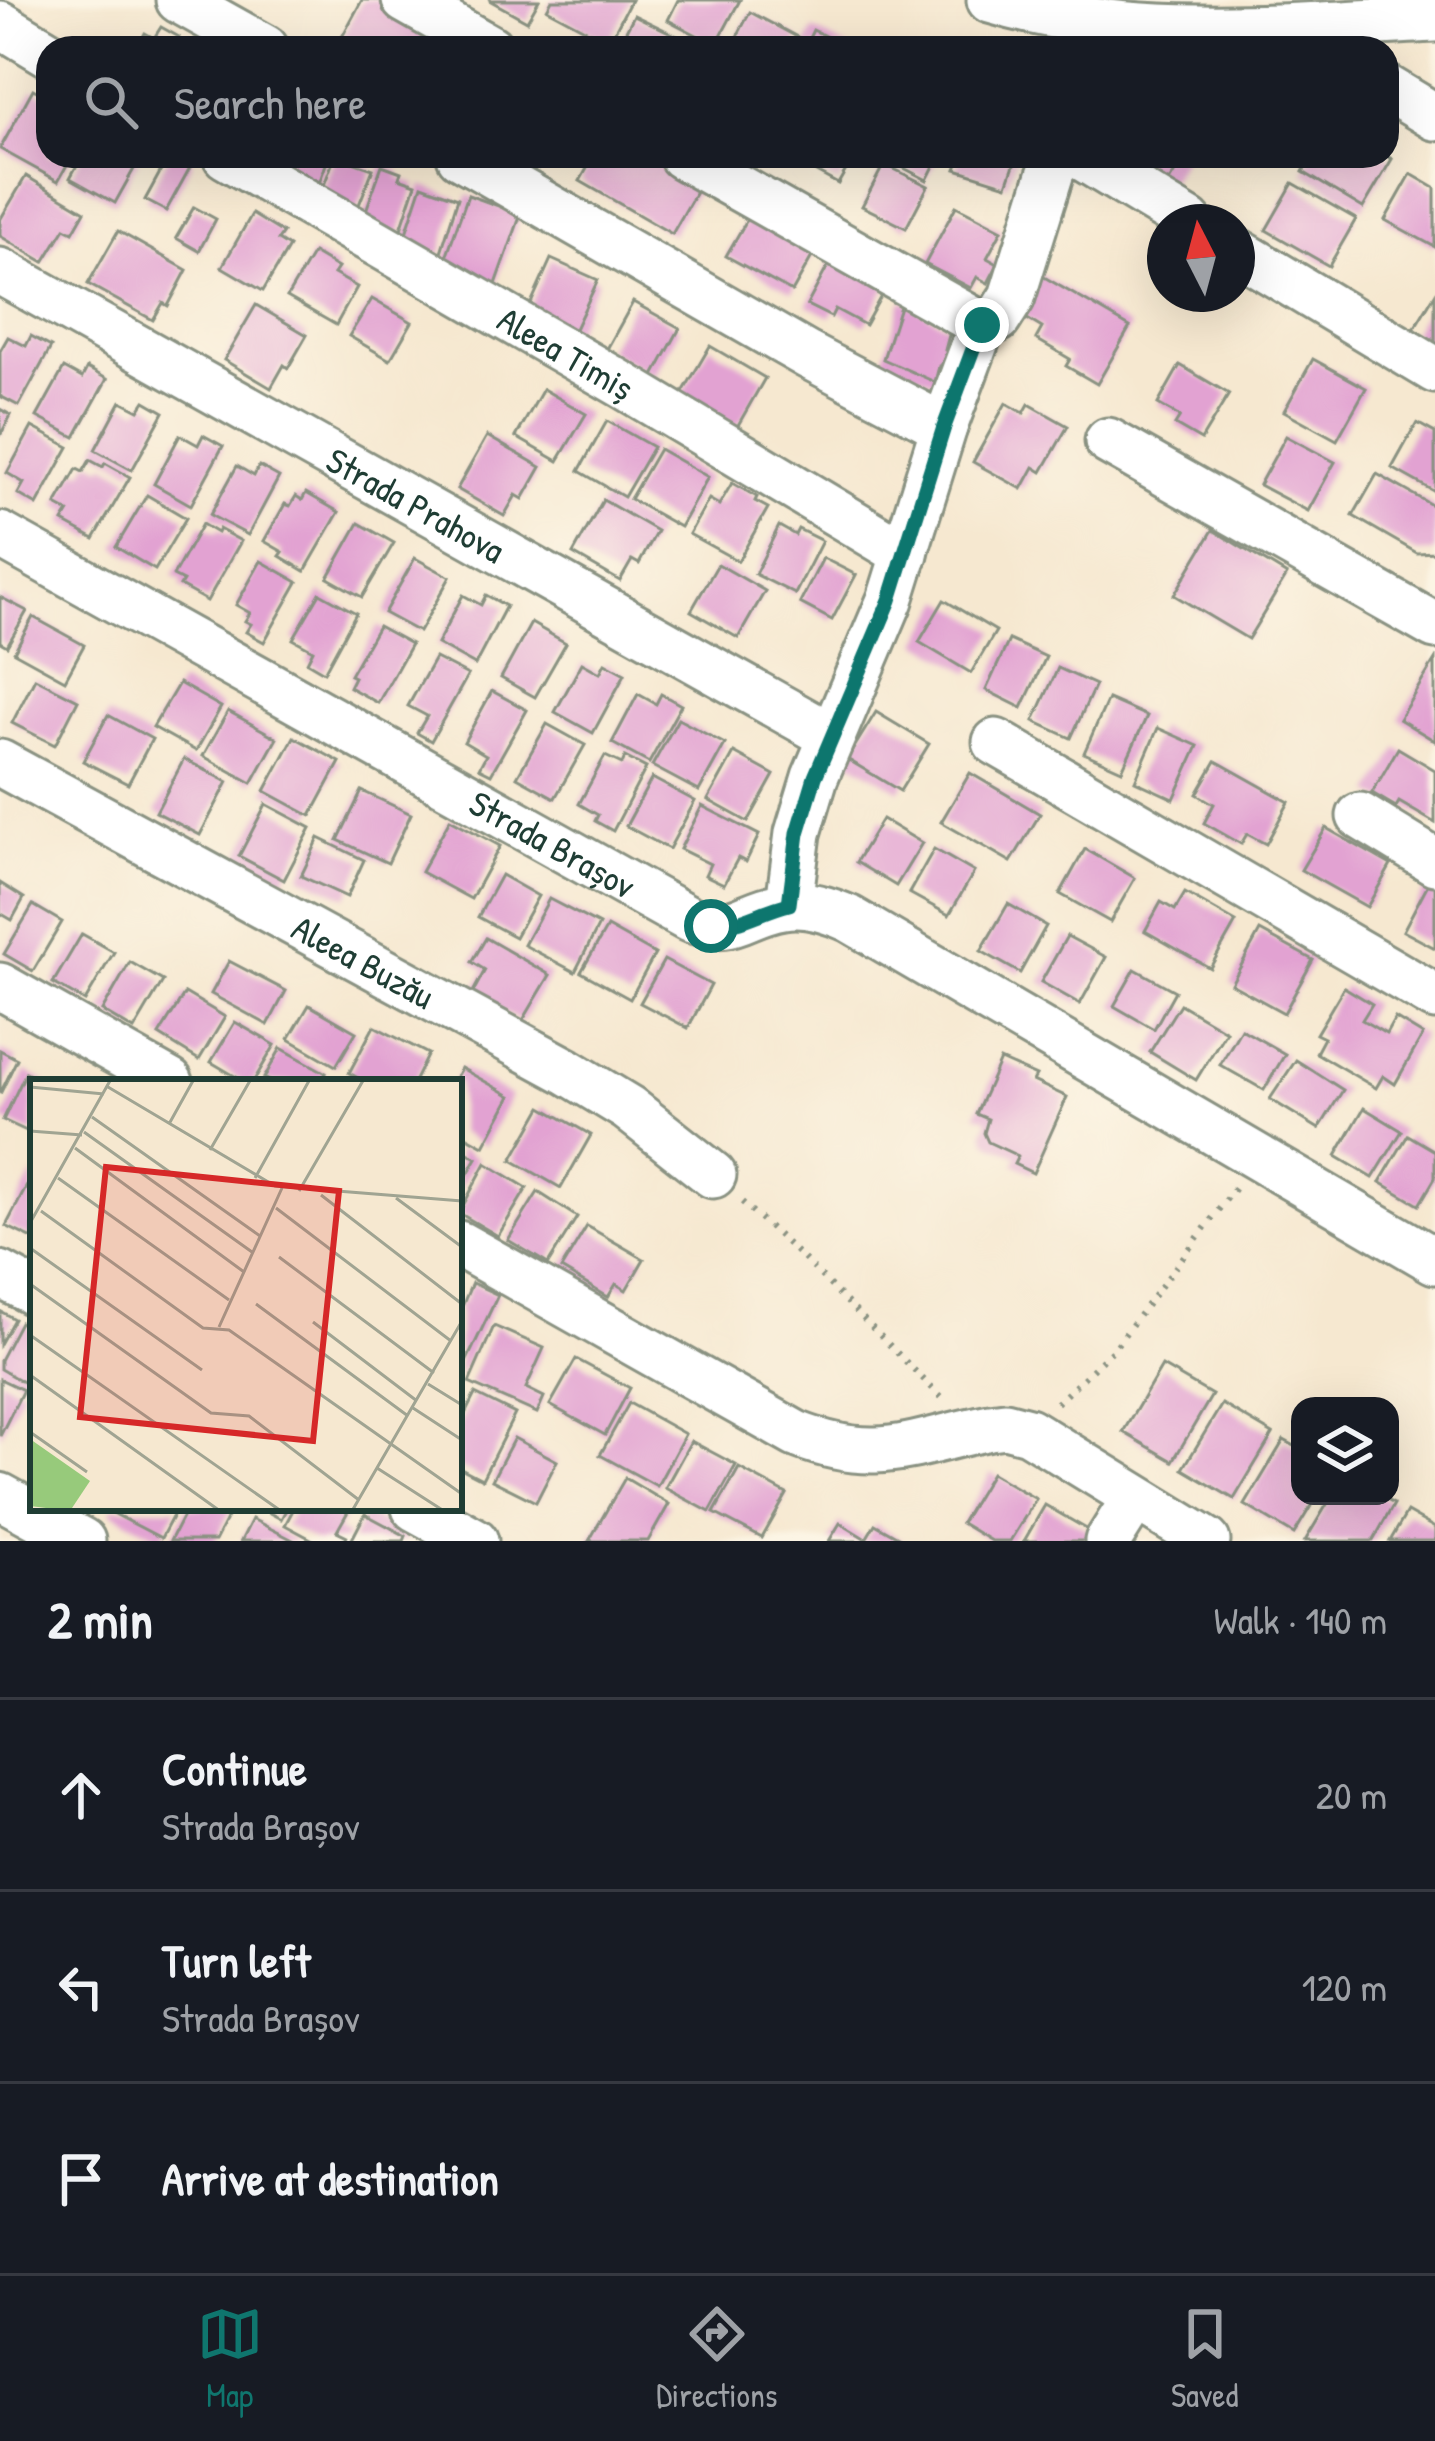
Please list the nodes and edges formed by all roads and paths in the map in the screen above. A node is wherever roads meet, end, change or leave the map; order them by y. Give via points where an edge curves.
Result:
1 (178, 0) edge
2 (405, 0) edge
3 (990, 0) edge
4 (1194, 14) edge
5 (1435, 19) edge
6 (0, 24) edge
7 (1082, 34) edge
8 (243, 36) edge
9 (469, 36) edge
10 (1315, 36) edge
11 (1337, 36) edge
12 (36, 45) edge
13 (1399, 95) edge
14 (1435, 117) edge
15 (247, 168) edge
16 (481, 168) edge
17 (703, 168) edge
18 (1053, 168) edge
19 (1100, 168) edge
20 (1159, 204) edge
21 (1255, 262) edge
22 (0, 271) edge
23 (982, 325) junction
24 (1435, 370) edge
25 (944, 427) junction
26 (1108, 441) dead end
27 (0, 535) edge
28 (905, 554) junction
29 (1435, 626) edge
30 (831, 736) junction
31 (996, 742) dead end
32 (0, 764) edge
33 (1360, 816) dead end
34 (1435, 862) edge
35 (789, 904) junction
36 (0, 986) edge
37 (1435, 997) edge
38 (165, 1079) edge
39 (1258, 1157) junction
40 (713, 1175) joint
41 (462, 1246) edge
42 (1435, 1261) edge
43 (0, 1274) edge
44 (30, 1290) edge
45 (1001, 1429) junction
46 (0, 1496) edge
47 (1135, 1498) junction
48 (421, 1511) edge
49 (82, 1541) edge
50 (476, 1541) edge
51 (1108, 1541) edge
52 (1207, 1541) edge

1 - 8 street
2 - 9 street
3 - 7 street
4 - 7 street
4 - 10 street
5 - 11 street
6 - 12 street
13 - 14 street
15 - 28 street, Aleea Timiș
16 - 25 street
17 - 23 street
18 - 23 street via 1012,297 998,319
19 - 20 street
21 - 24 street
22 - 30 street, Strada Prahova
23 - 25 street
25 - 28 street
26 - 29 street
27 - 35 street, Strada Brașov via 689,919 730,926
28 - 30 street
30 - 35 street via 798,833
31 - 37 street
32 - 40 street, Aleea Buzău via 567,1070
33 - 34 street
35 - 39 street via 850,919
36 - 38 street
39 - 42 street
39 - 45 path via 1113,1350
40 - 45 path via 857,1312
41 - 45 street via 822,1444 884,1452
43 - 44 street
45 - 47 street
46 - 49 street
47 - 51 street
47 - 52 street
48 - 50 street

